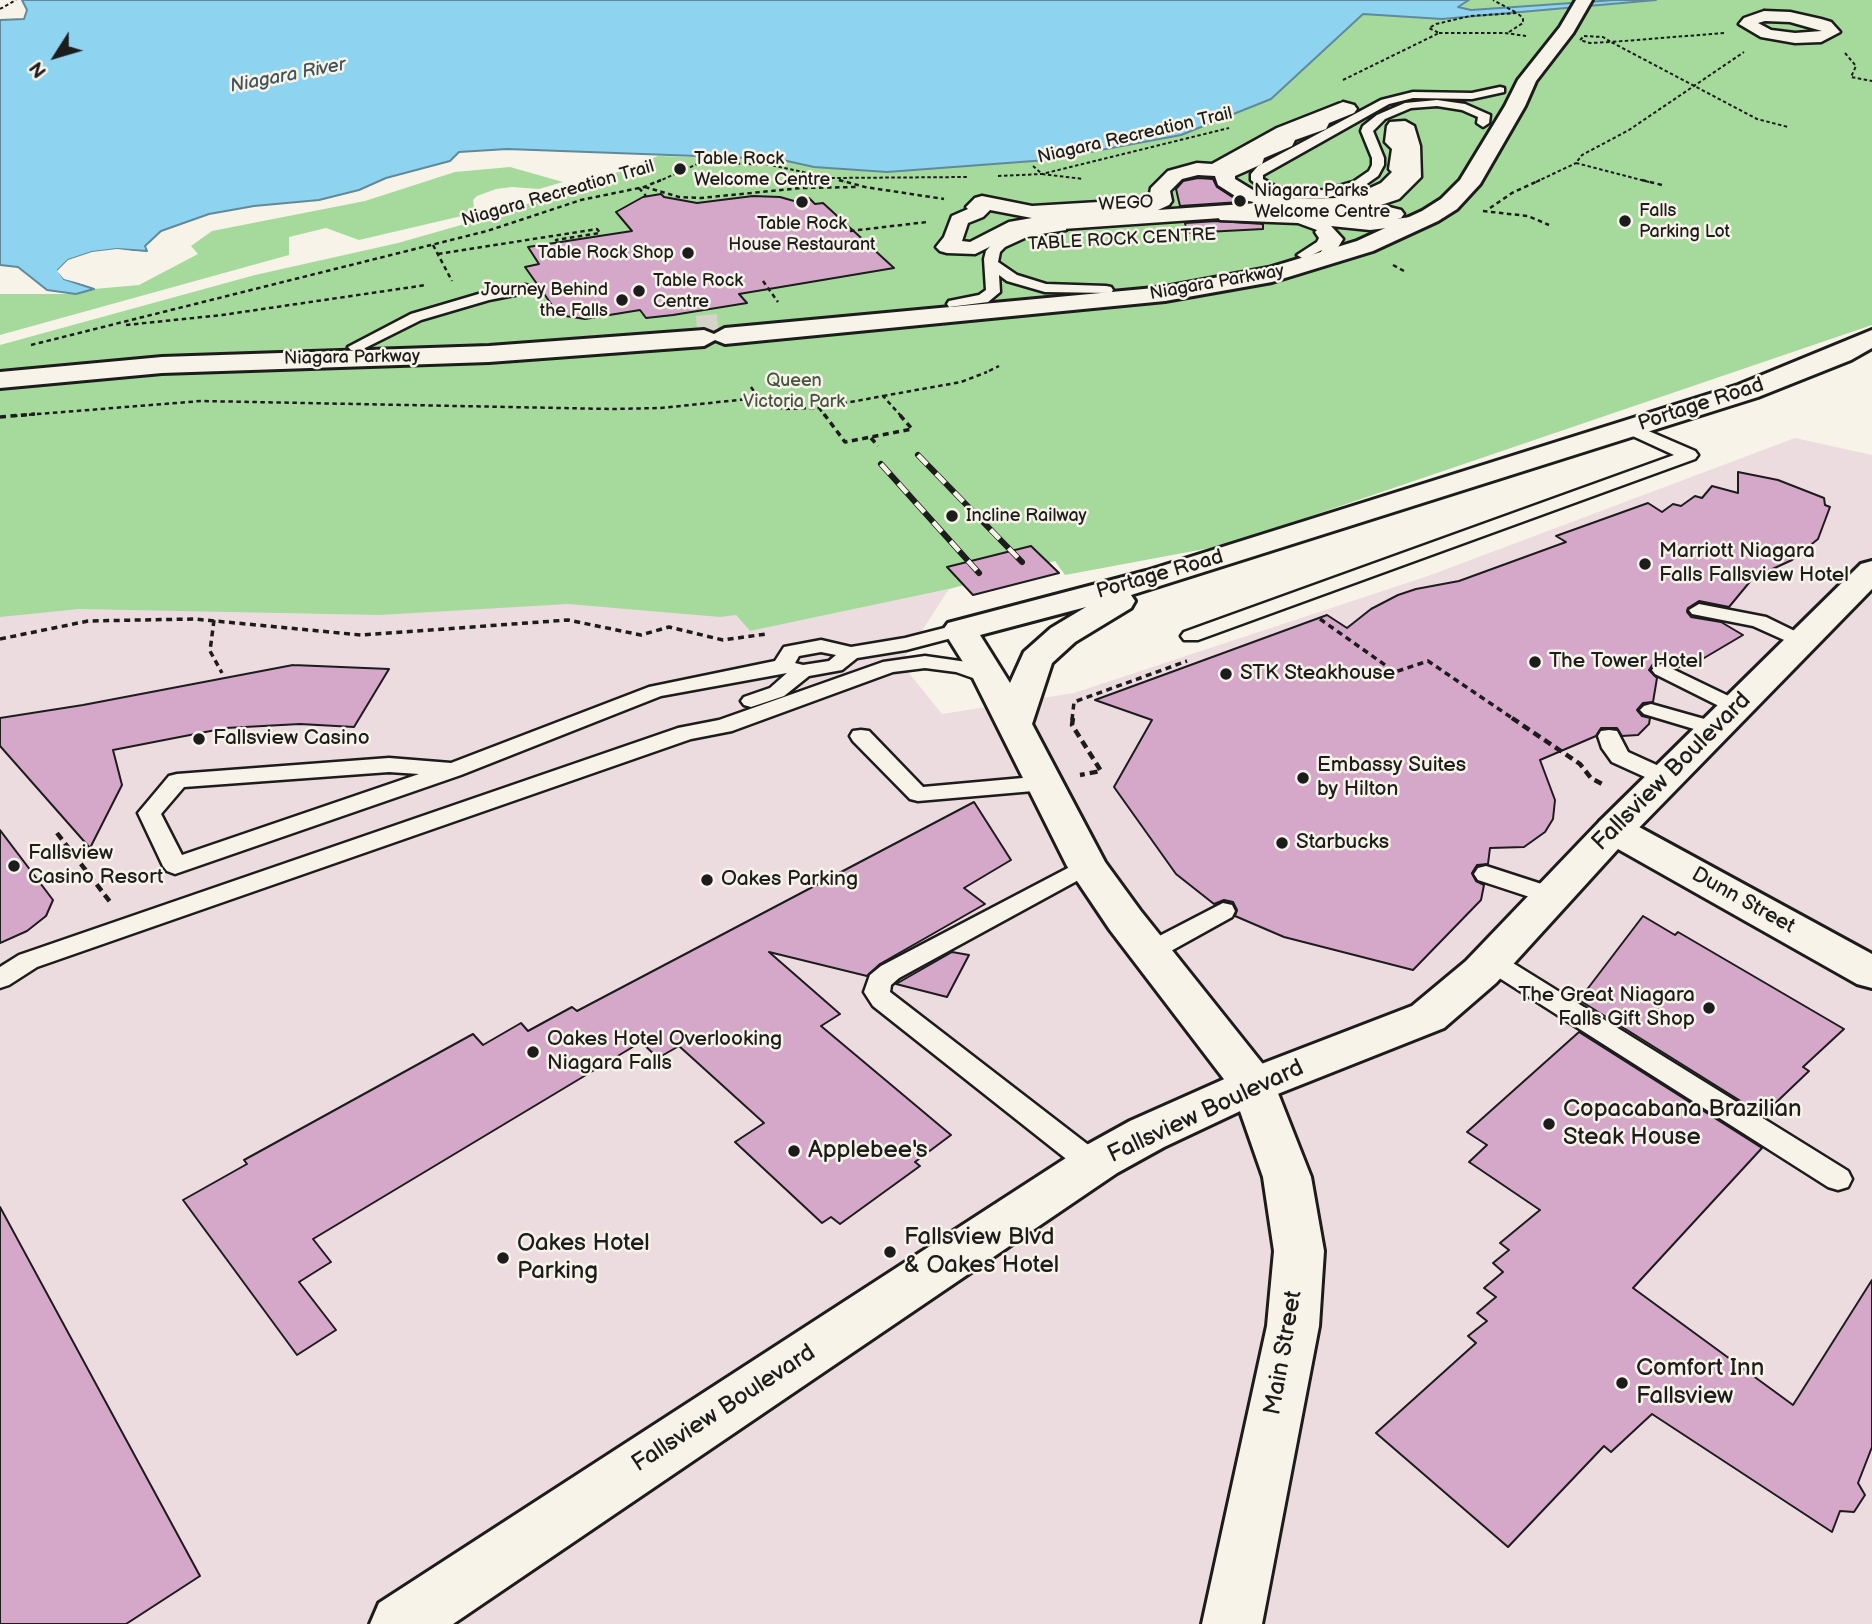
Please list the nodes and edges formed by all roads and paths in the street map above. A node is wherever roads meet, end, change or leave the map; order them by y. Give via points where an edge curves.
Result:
1 (16, 0) edge
2 (1493, 0) edge
3 (1573, 3) edge
4 (0, 9) edge
5 (1517, 13) junction
6 (1439, 33) junction
7 (1505, 33) junction
8 (1762, 33) junction
9 (1809, 38) junction
10 (1549, 39) junction
11 (1586, 42) dead end
12 (1872, 81) edge
13 (1332, 85) dead end
14 (1695, 87) junction
15 (1500, 90) junction
16 (1483, 122) junction
17 (1237, 126) dead end
18 (1788, 127) dead end
19 (1576, 163) junction
20 (1033, 166) dead end
21 (1042, 174) junction
22 (986, 176) dead end
23 (974, 177) dead end
24 (1662, 185) dead end
25 (644, 187) junction
26 (865, 187) dead end
27 (639, 188) junction
28 (646, 196) dead end
29 (1416, 216) junction
30 (1280, 217) junction
31 (1326, 222) junction
32 (1549, 225) dead end
33 (1380, 226) junction
34 (956, 227) junction
35 (850, 231) dead end
36 (1211, 235) dead end
37 (1078, 244) dead end
38 (433, 245) junction
39 (563, 249) dead end
40 (438, 254) junction
41 (1320, 254) junction
42 (992, 264) junction
43 (762, 281) dead end
44 (439, 283) dead end
45 (425, 285) dead end
46 (525, 289) dead end
47 (1106, 290) junction
48 (1003, 299) junction
49 (785, 312) dead end
50 (105, 328) junction
51 (711, 332) junction
52 (1872, 338) edge
53 (24, 347) dead end
54 (356, 347) junction
55 (999, 366) dead end
56 (0, 369) edge
57 (0, 380) edge
58 (751, 387) dead end
59 (883, 396) junction
60 (758, 398) junction
61 (819, 408) junction
62 (0, 417) edge
63 (1630, 428) junction
64 (870, 437) junction
65 (878, 446) dead end
66 (1872, 571) edge
67 (1157, 578) junction
68 (1699, 610) dead end
69 (1314, 615) dead end
70 (214, 620) junction
71 (960, 631) junction
72 (776, 633) dead end
73 (1191, 636) dead end
74 (0, 639) edge
75 (1802, 642) junction
76 (1188, 661) dead end
77 (793, 669) junction
78 (1662, 670) dead end
79 (222, 673) dead end
80 (990, 678) junction
81 (1651, 710) dead end
82 (1725, 718) junction
83 (1014, 723) junction
84 (686, 733) junction
85 (861, 736) dead end
86 (1609, 736) dead end
87 (1580, 764) dead end
88 (453, 769) junction
89 (1101, 771) dead end
90 (1664, 777) junction
91 (1045, 783) junction
92 (1614, 830) junction
93 (57, 833) dead end
94 (1087, 866) junction
95 (1486, 874) dead end
96 (1551, 896) junction
97 (1223, 911) dead end
98 (128, 926) junction
99 (1151, 951) junction
100 (1491, 961) junction
101 (1872, 973) edge
102 (0, 979) edge
103 (1254, 1085) junction
104 (1094, 1165) junction
105 (1839, 1179) dead end
106 (400, 1624) edge
107 (1232, 1624) edge

1 - 4 path
2 - 5 path
3 - 10 main road, Niagara Parkway
5 - 6 path via 1462,18 1429,28
5 - 7 path via 1523,23
6 - 7 path
6 - 13 path
7 - 10 path
8 - 9 street
8 - 9 street via 1746,24 1748,20 1764,16 1804,19 1832,32
8 - 14 path
8 - 14 path via 1611,42
9 - 12 path via 1846,53 1856,66 1851,77
10 - 11 path
10 - 15 main road, Niagara Parkway
10 - 29 main road, Niagara Parkway via 1476,176 1449,204
14 - 18 path via 1757,119
14 - 19 path
15 - 16 main road, Niagara Parkway
15 - 16 lane via 1472,96 1413,95 1385,102 1262,169 1256,177 1266,188 1296,195 1326,194 1357,185 1378,166 1369,126 1409,105 1465,107 1484,115
16 - 29 main road, Niagara Parkway via 1455,172
17 - 21 path, Niagara Recreation Trail
19 - 24 path
19 - 32 path via 1484,211 1521,214
20 - 21 path
21 - 22 path, Niagara Recreation Trail
23 - 25 path, Niagara Recreation Trail via 831,177 770,165 702,162
25 - 26 path via 701,198
25 - 27 path, Niagara Recreation Trail
27 - 28 path
27 - 38 path, Niagara Recreation Trail via 581,200
29 - 31 lane
29 - 33 main road, Niagara Parkway
29 - 41 main road, Niagara Parkway via 1397,233
30 - 31 lane
30 - 41 lane, WEGO via 1307,224 1325,235
30 - 41 lane, WEGO via 1300,219 1335,236
30 - 42 lane, WEGO via 1036,230 1000,244 993,251
31 - 33 lane
33 - 41 main road, Niagara Parkway
34 - 34 street via 959,220 976,213 982,202 1032,212 1152,205 1162,201 1159,192 1175,175 1215,170 1283,132 1343,107 1348,109 1286,137 1285,142 1255,155 1255,160 1225,173 1225,181 1239,192 1265,200 1339,204 1388,187 1402,173 1402,147 1394,142 1396,126 1405,127 1411,146 1409,181 1392,195 1359,205 1394,214 1382,218 1321,217 1264,209 1056,222 1016,226 975,248 947,247
34 - 35 path via 914,221
36 - 37 street, TABLE ROCK CENTRE via 1293,225 1265,222 1062,234 1018,245
38 - 40 path
38 - 50 path, Niagara Recreation Trail
39 - 40 path via 557,241 600,233 597,229
40 - 44 path via 453,281
41 - 47 main road, Niagara Parkway
41 - 48 main road, Niagara Parkway via 1251,280 1206,288
42 - 47 lane via 1012,278 1045,288
42 - 48 lane
43 - 49 path
45 - 50 path
46 - 54 lane via 416,317
47 - 48 main road, Niagara Parkway
48 - 51 main road, Niagara Parkway
48 - 51 main road, Niagara Parkway
50 - 53 path, Niagara Recreation Trail
51 - 54 main road, Niagara Parkway
51 - 57 main road, Niagara Parkway via 489,354 172,364
52 - 63 main road, Portage Road via 1748,391
54 - 56 main road, Niagara Parkway via 166,354
55 - 59 path via 961,382
58 - 60 path
59 - 61 path
59 - 64 path via 912,429
60 - 61 path via 783,409
60 - 62 path via 612,409 201,401
61 - 64 path via 845,442
63 - 67 main road, Portage Road
63 - 73 lane via 1689,455
64 - 65 path
66 - 75 main road, Fallsview Boulevard
67 - 71 main road, Portage Road
67 - 83 main road via 1063,635 1036,659
68 - 75 lane via 1759,621
69 - 87 path via 1395,672 1428,661
70 - 72 path via 361,635 568,620 640,635 669,627 723,640
70 - 74 path via 88,621
70 - 79 path via 210,651
71 - 77 lane via 851,653 835,666
71 - 80 main road
75 - 82 main road, Fallsview Boulevard
76 - 89 path via 1074,702 1072,725
77 - 84 lane via 777,692 713,715
77 - 88 lane via 656,691
78 - 82 lane
80 - 83 main road
80 - 84 lane via 960,666 925,662 890,666 724,726
81 - 82 lane
82 - 90 main road, Fallsview Boulevard
83 - 91 main road
84 - 98 lane
85 - 91 lane via 918,794
86 - 90 lane via 1620,757
88 - 88 lane via 175,866 149,813 177,781 389,765
90 - 92 main road, Fallsview Boulevard
91 - 94 main road
92 - 96 main road, Fallsview Boulevard
92 - 101 main road, Dunn Street
93 - 98 path
94 - 99 main road
94 - 104 lane via 890,972 879,981 877,992
95 - 96 lane
96 - 100 main road, Fallsview Boulevard
97 - 99 lane
98 - 102 lane via 28,961
99 - 103 main road
100 - 103 main road, Fallsview Boulevard via 1428,1017
100 - 105 lane
103 - 104 main road, Fallsview Boulevard via 1147,1134
103 - 107 main road, Main Street via 1287,1177 1299,1251 1293,1326
104 - 106 main road, Fallsview Boulevard

